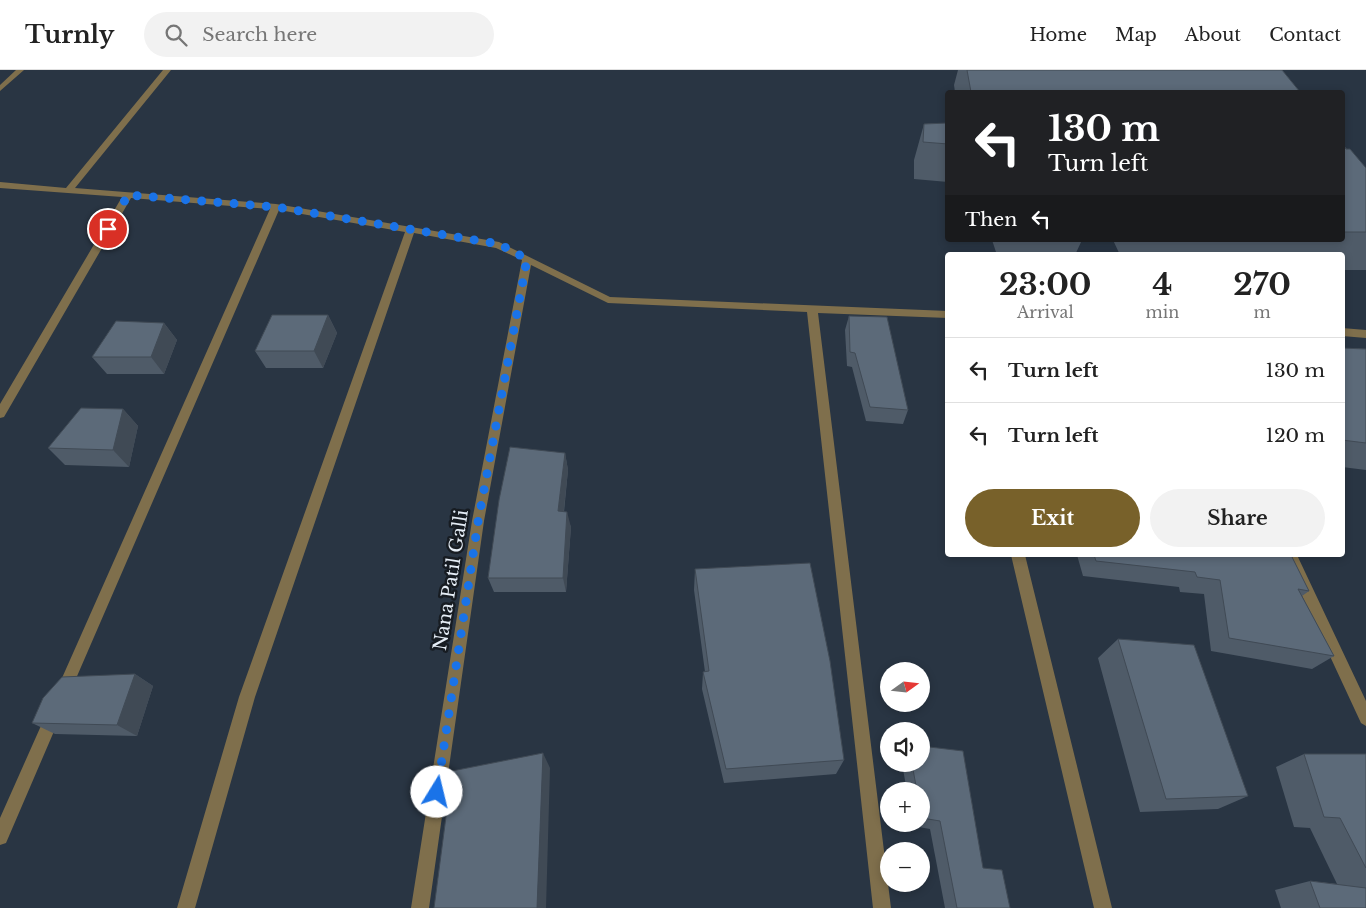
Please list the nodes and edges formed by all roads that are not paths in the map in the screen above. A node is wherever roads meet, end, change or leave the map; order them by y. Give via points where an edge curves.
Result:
1 (20, 70) edge
2 (167, 70) edge
3 (0, 89) edge
4 (0, 185) edge
5 (69, 190) junction
6 (128, 195) junction
7 (276, 207) junction
8 (410, 230) junction
9 (527, 259) junction
10 (812, 309) junction
11 (945, 315) edge
12 (1345, 332) edge
13 (1366, 334) edge
14 (0, 414) edge
15 (1018, 557) edge
16 (1291, 557) edge
17 (1366, 718) edge
18 (0, 837) edge
19 (186, 908) edge
20 (420, 908) edge
21 (882, 908) edge
22 (1103, 908) edge

1 - 3 street
2 - 5 street
4 - 5 street
5 - 6 street
6 - 7 street
6 - 14 street
7 - 8 street
7 - 18 street
8 - 9 street via 499,244
8 - 19 street via 247,697
9 - 10 street via 608,300
9 - 20 street, Nana Patil Galli via 478,522
10 - 11 street
10 - 21 street
12 - 13 street
15 - 22 street
16 - 17 street

